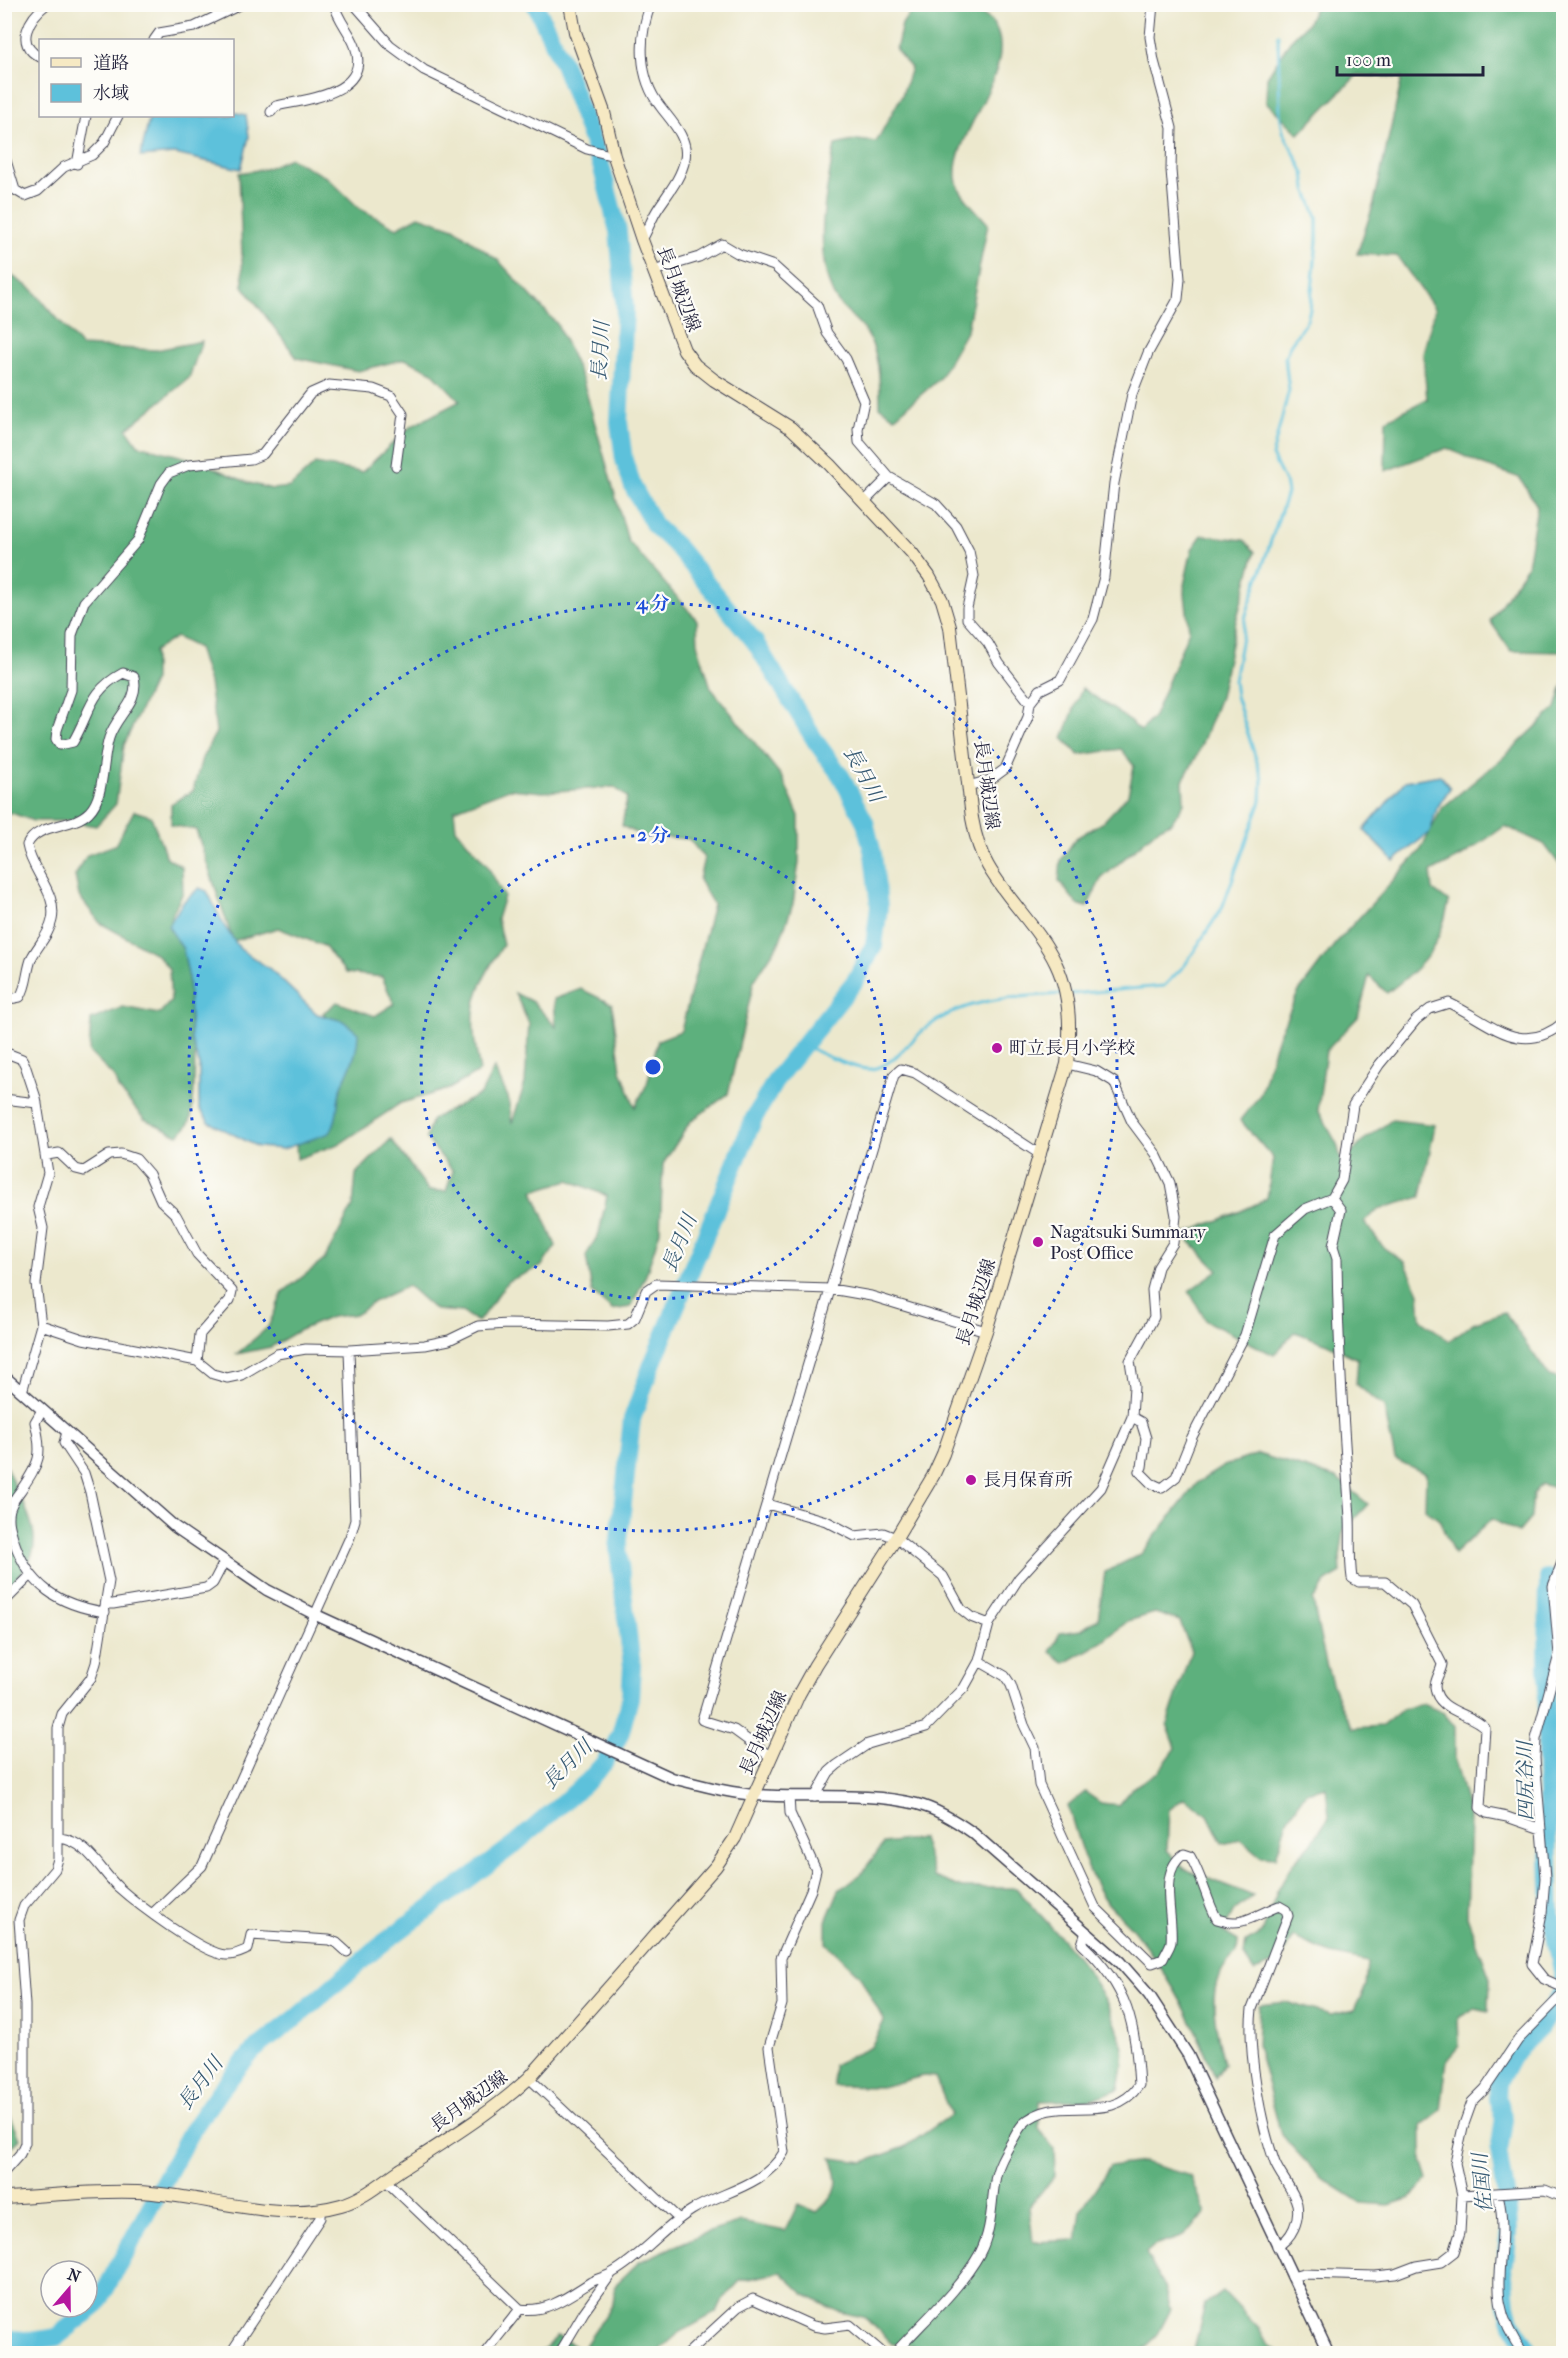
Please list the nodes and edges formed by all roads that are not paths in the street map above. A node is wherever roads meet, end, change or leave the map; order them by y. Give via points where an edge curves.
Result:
1 (47, 4) edge
2 (242, 4) edge
3 (334, 4) edge
4 (354, 4) edge
5 (570, 4) edge
6 (651, 4) edge
7 (1154, 4) edge
8 (155, 39) edge
9 (39, 56) edge
10 (271, 112) dead end
11 (86, 117) edge
12 (117, 117) edge
13 (4, 154) edge
14 (614, 156) junction
15 (76, 164) junction
16 (642, 240) junction
17 (653, 271) junction
18 (396, 466) dead end
19 (889, 477) junction
20 (864, 502) junction
21 (1030, 703) junction
22 (968, 786) junction
23 (4, 1000) edge
24 (1563, 1022) edge
25 (4, 1052) edge
26 (1067, 1064) junction
27 (4, 1099) edge
28 (37, 1103) junction
29 (47, 1155) junction
30 (1041, 1155) junction
31 (1332, 1198) junction
32 (831, 1289) junction
33 (41, 1325) junction
34 (986, 1331) junction
35 (349, 1350) junction
36 (196, 1361) junction
37 (4, 1376) edge
38 (22, 1392) junction
39 (42, 1410) junction
40 (1132, 1417) junction
41 (67, 1432) junction
42 (767, 1504) junction
43 (896, 1538) junction
44 (1563, 1557) edge
45 (224, 1562) junction
46 (30, 1576) junction
47 (4, 1602) edge
48 (105, 1607) junction
49 (316, 1615) junction
50 (989, 1624) junction
51 (979, 1660) junction
52 (771, 1758) junction
53 (756, 1795) junction
54 (789, 1796) junction
55 (815, 1797) junction
56 (1541, 1829) junction
57 (60, 1838) junction
58 (152, 1914) junction
59 (1086, 1932) junction
60 (347, 1952) dead end
61 (1563, 1988) edge
62 (1563, 1993) edge
63 (529, 2078) junction
64 (4, 2172) edge
65 (385, 2180) junction
66 (1498, 2194) junction
67 (1462, 2195) junction
68 (4, 2198) edge
69 (1563, 2198) edge
70 (320, 2210) junction
71 (679, 2219) junction
72 (1277, 2246) junction
73 (612, 2273) junction
74 (1292, 2277) junction
75 (520, 2309) junction
76 (230, 2354) edge
77 (484, 2354) edge
78 (559, 2354) edge
79 (687, 2354) edge
80 (884, 2354) edge
81 (894, 2354) edge
82 (1329, 2354) edge
83 (1524, 2354) edge

1 - 9 street via 33,15 25,38 28,48
2 - 8 street via 194,27 159,33
3 - 10 street via 355,46 358,60 353,78 332,94 276,106
4 - 14 street via 390,45 424,70 587,149
5 - 14 main road, 長月城辺線
6 - 16 street via 640,46 646,74 658,104 681,135 685,157 671,192
7 - 21 street via 1150,37 1172,128 1178,299 1148,353 1132,394 1114,483 1104,577 1093,619 1060,680 1040,690
11 - 15 street
12 - 15 street via 104,143
13 - 15 street via 15,190 25,196 38,191 64,167
14 - 16 main road, 長月城辺線
16 - 17 main road, 長月城辺線
17 - 19 street via 699,257 722,244 774,266 817,305 827,333 846,359 864,400 859,442
17 - 20 main road, 長月城辺線 via 673,327 695,365 791,428
18 - 23 street via 403,414 391,396 373,389 329,385 310,393 263,454 251,459 189,465 169,473 160,484 138,540 84,602 72,635 71,690 57,729 60,745 74,742 98,690 106,682 123,673 134,677 136,688 129,707 111,730 94,806 80,819 40,831 27,846 51,900 53,918 33,957 26,989 20,997
19 - 20 street
19 - 21 street via 923,494 956,526 969,551 974,576 967,619
20 - 22 main road, 長月城辺線 via 912,553 942,600 950,627
21 - 22 street via 1028,717 1005,769 990,780
22 - 26 main road, 長月城辺線 via 977,842 988,866 1045,944 1061,976 1070,1020
24 - 31 street via 1535,1039 1516,1039 1449,1003 1430,1008 1379,1065 1353,1105 1342,1180
25 - 28 street via 22,1059
26 - 30 main road, 長月城辺線
26 - 40 street via 1096,1071 1114,1082 1132,1122 1156,1154 1170,1183 1176,1216 1173,1243 1158,1267 1152,1290 1154,1317 1130,1361 1134,1386
27 - 28 street
28 - 29 street
29 - 33 street via 48,1173 38,1207 43,1228 36,1284
29 - 36 street via 59,1154 84,1171 109,1155 122,1154 136,1159 149,1174 161,1201 176,1215 197,1254 232,1291 230,1300 200,1335
30 - 32 street via 915,1073 901,1069 894,1075
30 - 34 main road, 長月城辺線
31 - 40 street via 1305,1209 1275,1235 1245,1335 1192,1437 1176,1477 1162,1488 1139,1471 1146,1438 1141,1422
31 - 56 street via 1341,1210 1333,1246 1337,1259 1341,1411 1352,1578 1359,1582 1384,1582 1412,1605 1442,1664 1436,1681 1438,1697 1451,1710 1485,1728 1480,1808
32 - 34 street via 872,1296
32 - 35 street via 656,1284 646,1292 628,1324 478,1326 449,1340 425,1345
32 - 42 street
33 - 36 street via 83,1339
33 - 38 street
34 - 43 main road, 長月城辺線 via 943,1454
35 - 36 street via 306,1349 277,1354 241,1375 227,1378 213,1374
35 - 49 street via 355,1520
37 - 38 street
38 - 39 street
39 - 41 street
39 - 46 street via 35,1422 41,1447 38,1466 10,1509 9,1525 19,1559
40 - 50 street via 1101,1488 1019,1578
41 - 45 street via 175,1527
41 - 48 street via 64,1443 84,1473 100,1534 110,1581
42 - 43 street via 826,1521 855,1536 883,1533
42 - 52 street via 702,1720 734,1730
43 - 50 street via 943,1576 961,1609
43 - 52 main road, 長月城辺線 via 815,1665
44 - 56 street via 1553,1586 1559,1655 1534,1758
45 - 48 street via 206,1588
45 - 49 street
46 - 47 street
46 - 48 street via 80,1608
48 - 57 street via 91,1678 62,1714 58,1728
49 - 53 street via 672,1778
49 - 58 street via 202,1866
50 - 51 street
51 - 55 street via 964,1688 926,1727 868,1744 829,1772
51 - 72 street via 1005,1676 1011,1685 1035,1748 1039,1785 1095,1907 1152,1963 1162,1959 1171,1943 1168,1886 1177,1858 1184,1854 1190,1856 1197,1868 1217,1919 1241,1923 1279,1906 1286,1910 1288,1916 1252,2009 1251,2022 1259,2092 1272,2153 1296,2203 1296,2221 1288,2241
52 - 53 main road, 長月城辺線
53 - 54 street
53 - 63 main road, 長月城辺線 via 716,1866
54 - 55 street
54 - 71 street via 790,1813 816,1870 781,1958 782,2004 769,2048 784,2152 763,2174
55 - 59 street via 882,1798 918,1804 951,1818
56 - 61 street via 1545,1878 1532,1964 1544,1979
57 - 58 street via 72,1839 81,1846 117,1886
57 - 64 street via 55,1869 24,1906 19,1920 25,2006 25,2142
58 - 60 street via 224,1955 248,1949 251,1935 329,1940
59 - 72 street via 1120,1962 1169,2023 1188,2055
59 - 81 street via 1082,1944 1116,1983 1131,2017 1139,2085 1131,2097 1111,2106 1070,2107 1035,2115 1022,2125 1001,2161 988,2232 980,2253 942,2303
62 - 67 street via 1518,2040 1472,2102 1455,2163
63 - 65 main road, 長月城辺線 via 494,2108
63 - 71 street
65 - 70 main road, 長月城辺線 via 362,2196
65 - 75 street
66 - 67 street
66 - 69 street via 1545,2190
66 - 83 street via 1503,2216 1498,2260 1502,2313 1509,2334
67 - 74 street via 1460,2233 1454,2252 1441,2262 1375,2276
68 - 70 main road, 長月城辺線 via 137,2192 285,2211
70 - 76 street via 320,2218
71 - 73 street
72 - 74 street
73 - 75 street via 557,2303 530,2311
73 - 78 street
74 - 82 street
75 - 77 street
79 - 80 street via 738,2307 753,2299 813,2326 850,2325

